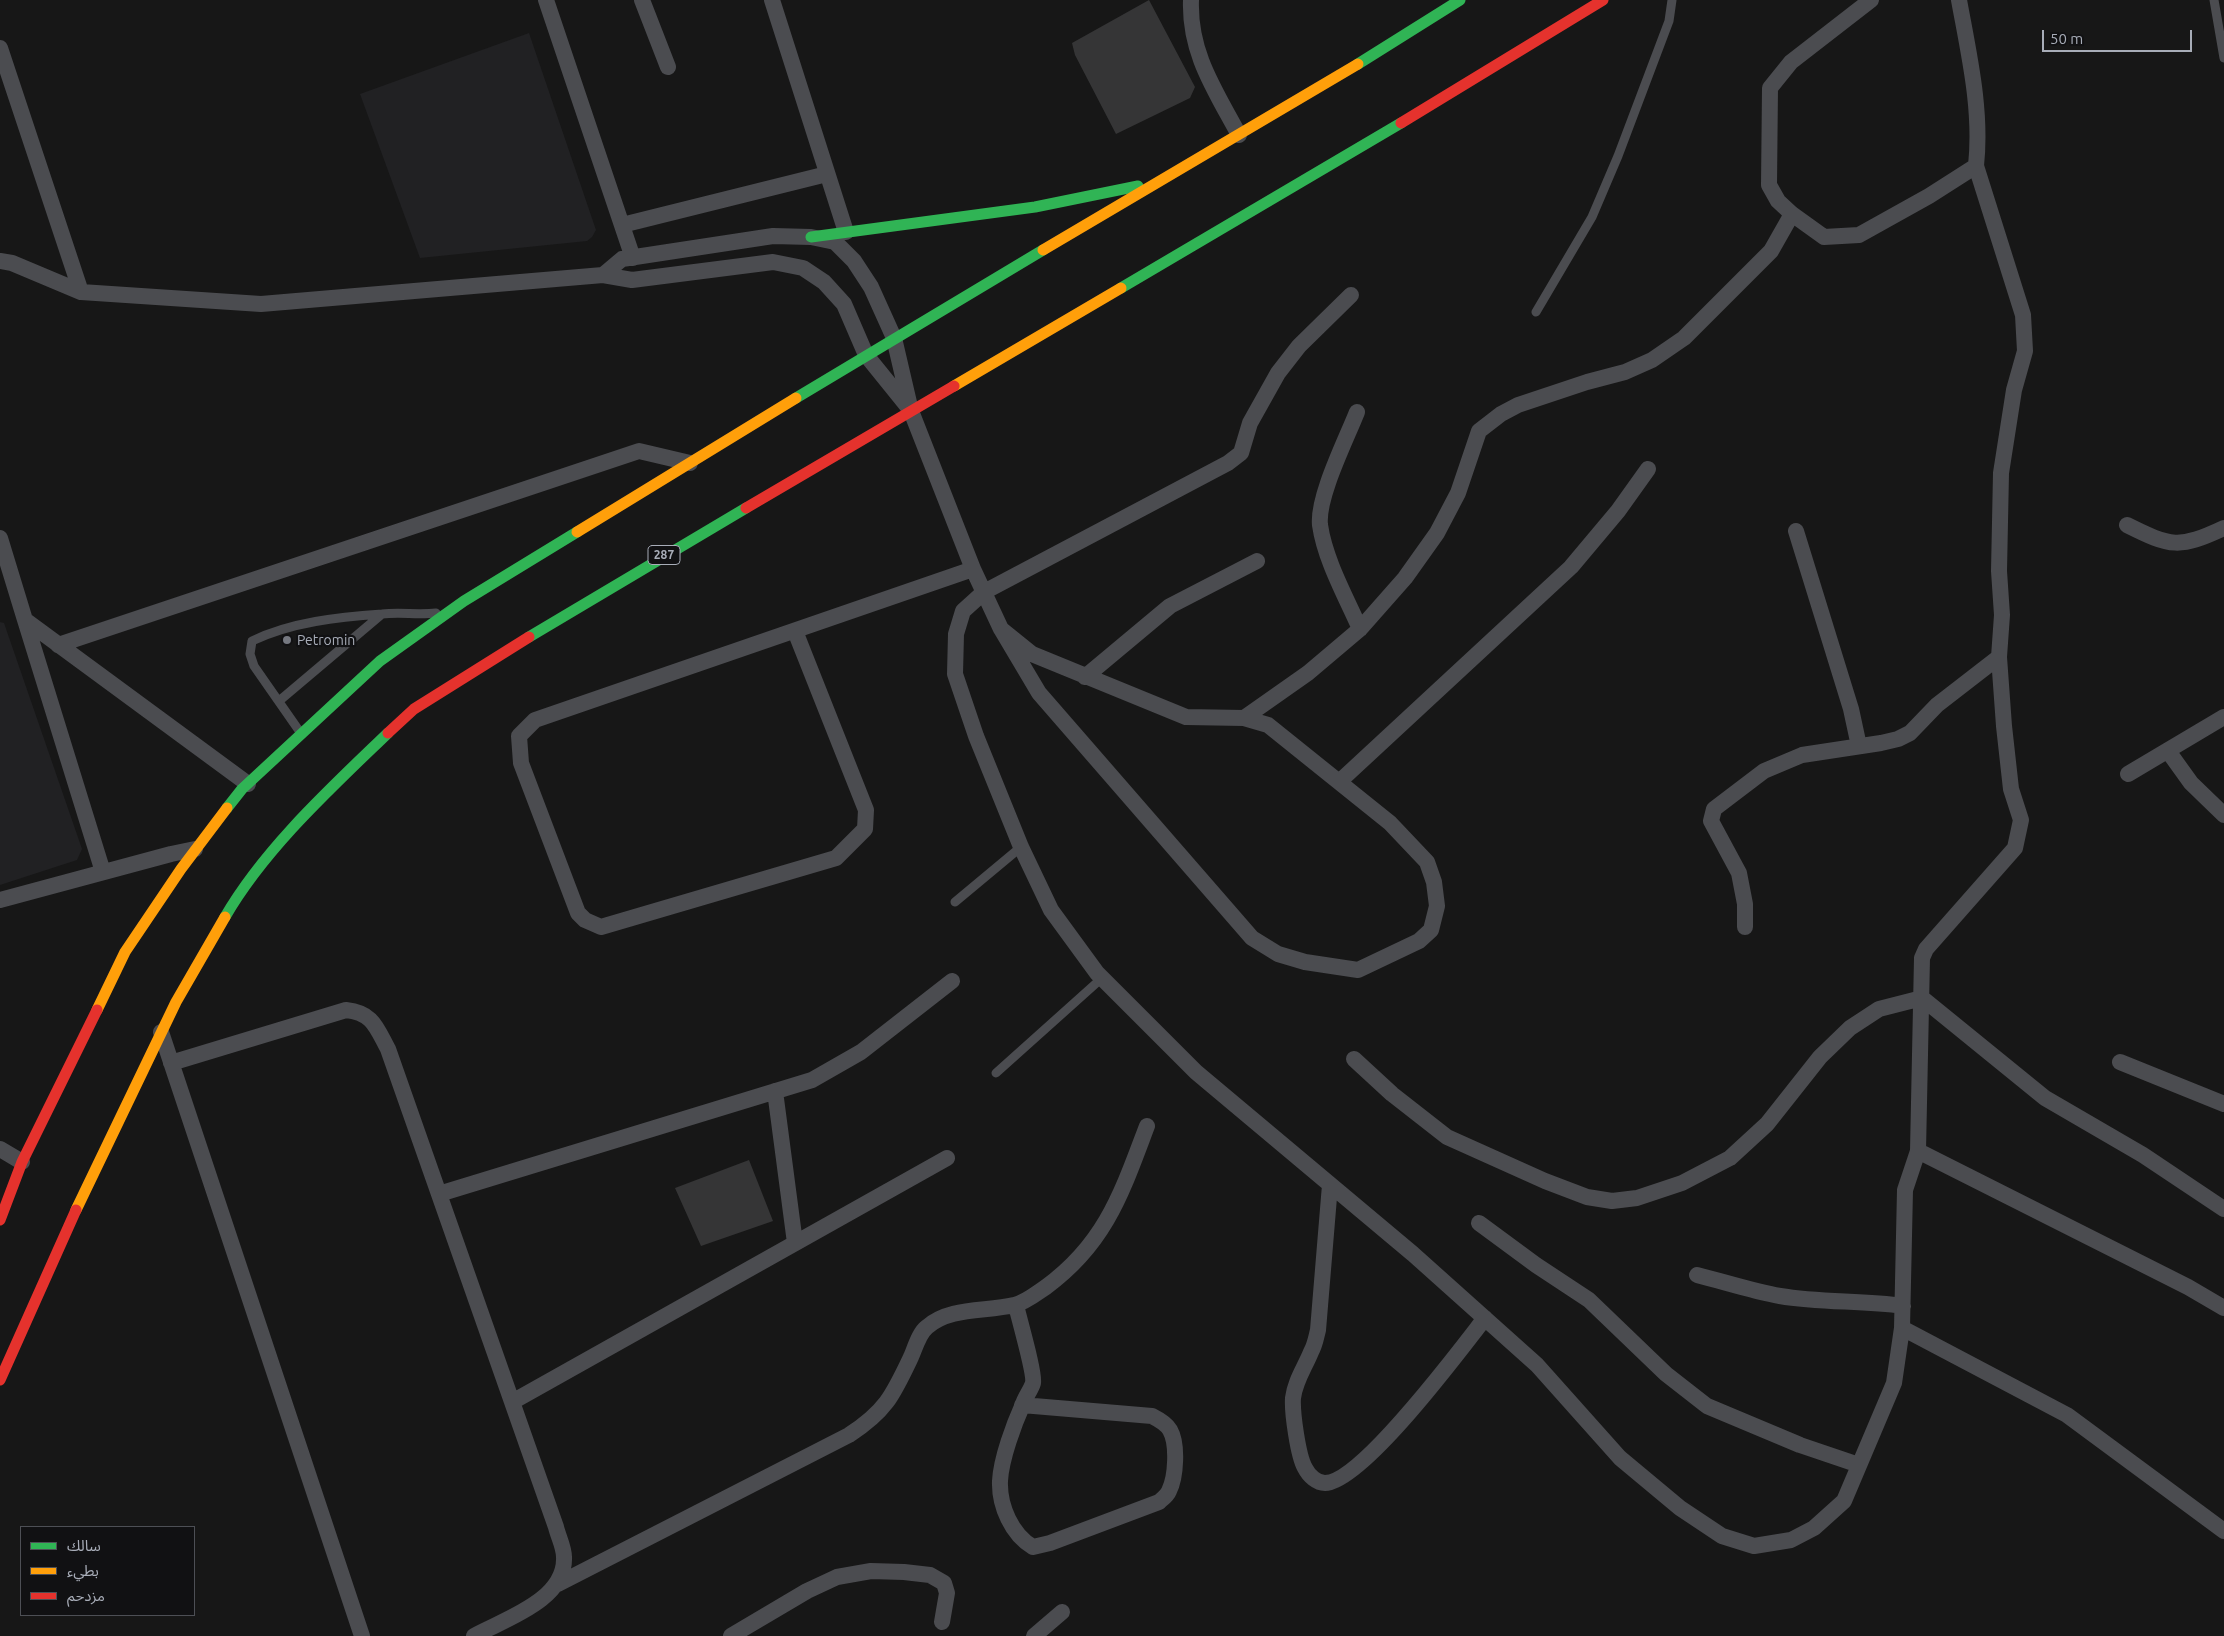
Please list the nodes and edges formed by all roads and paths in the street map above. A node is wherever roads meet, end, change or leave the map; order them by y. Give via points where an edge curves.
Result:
1 (546, 0) edge
2 (642, 0) edge
3 (772, 0) edge
4 (1191, 0) edge
5 (1460, 0) edge
6 (1602, 0) edge
7 (1672, 0) edge
8 (1870, 0) edge
9 (1958, 0) edge
10 (2214, 0) edge
11 (0, 48) edge
12 (2224, 58) edge
13 (668, 67) dead end
14 (1239, 135) junction
15 (1976, 166) junction
16 (827, 174) junction
17 (1159, 182) junction
18 (1792, 214) junction
19 (622, 225) junction
20 (846, 232) junction
21 (811, 237) junction
22 (633, 258) junction
23 (0, 261) edge
24 (602, 275) junction
25 (81, 292) junction
26 (1351, 295) dead end
27 (1536, 312) dead end
28 (894, 338) junction
29 (866, 355) junction
30 (911, 411) junction
31 (1357, 412) dead end
32 (690, 463) junction
33 (1648, 470) dead end
34 (2127, 525) dead end
35 (2224, 528) edge
36 (1796, 531) dead end
37 (0, 538) edge
38 (1257, 561) dead end
39 (973, 569) junction
40 (7, 586) edge
41 (984, 592) junction
42 (451, 610) junction
43 (382, 614) junction
44 (25, 620) junction
45 (1002, 629) junction
46 (1360, 629) junction
47 (795, 630) junction
48 (58, 645) junction
49 (1999, 657) junction
50 (1085, 677) junction
51 (279, 701) junction
52 (2224, 717) edge
53 (1244, 718) junction
54 (301, 734) junction
55 (1859, 746) junction
56 (2168, 750) junction
57 (2128, 774) dead end
58 (1339, 782) junction
59 (248, 784) junction
60 (2224, 815) edge
61 (1021, 846) junction
62 (195, 850) junction
63 (102, 872) junction
64 (0, 900) edge
65 (955, 902) dead end
66 (1745, 926) dead end
67 (1102, 978) junction
68 (952, 981) dead end
69 (1922, 998) junction
70 (161, 1032) junction
71 (1354, 1059) dead end
72 (2120, 1062) dead end
73 (171, 1063) junction
74 (996, 1073) dead end
75 (775, 1091) junction
76 (2224, 1104) edge
77 (1147, 1126) dead end
78 (0, 1149) edge
79 (1918, 1152) junction
80 (947, 1158) dead end
81 (22, 1162) junction
82 (1330, 1185) junction
83 (439, 1194) junction
84 (2224, 1208) edge
85 (0, 1220) edge
86 (1480, 1223) dead end
87 (795, 1243) junction
88 (1698, 1275) dead end
89 (1016, 1305) junction
90 (1903, 1306) junction
91 (2224, 1308) edge
92 (1485, 1318) junction
93 (1902, 1328) junction
94 (0, 1380) edge
95 (512, 1402) junction
96 (1022, 1405) junction
97 (1859, 1465) junction
98 (2224, 1531) edge
99 (558, 1584) junction
100 (1062, 1612) dead end
101 (942, 1622) dead end
102 (735, 1635) edge
103 (362, 1636) edge
104 (474, 1636) edge
105 (1034, 1636) edge

1 - 19 street
2 - 13 street
3 - 16 street
4 - 14 street via 1194,44 1204,72
5 - 14 main road
6 - 30 main road, 287 via 1359,149
7 - 27 lane via 1669,21 1592,217
8 - 18 street via 1791,62 1770,88 1769,185 1778,201
9 - 15 street via 1975,89 1979,140
10 - 12 lane
11 - 25 street
14 - 17 main road
15 - 18 street via 1859,235 1824,236
15 - 49 street via 2023,315 2025,351 2014,390 2001,473 1999,571 2002,615
16 - 19 street
16 - 20 street
17 - 20 main road via 1035,207
17 - 28 main road
18 - 46 street via 1771,251 1684,338 1652,360 1625,372 1518,405 1479,431 1458,493 1437,533 1405,578
19 - 22 street
20 - 21 main road
21 - 22 street via 773,236
21 - 28 street via 835,242 854,261 871,287
22 - 24 street via 622,260
23 - 25 street
24 - 25 street via 261,304
24 - 29 street via 632,280 773,262 803,268 824,282 844,304
26 - 41 street via 1299,346 1278,373 1250,423 1242,453
28 - 29 main road
28 - 30 street
29 - 30 street
29 - 32 main road
30 - 39 street
30 - 70 main road, 287 via 501,653 414,709 317,801 240,892
31 - 46 street via 1323,499 1320,524 1333,568
32 - 42 main road
32 - 48 street via 639,451
33 - 58 street via 1571,567
34 - 35 street via 2175,544 2201,539
36 - 55 street via 1851,709
37 - 40 street
38 - 50 street via 1170,606
39 - 41 street
39 - 47 street
40 - 44 street
41 - 45 street
41 - 61 street via 963,611 956,634 955,674 976,736
42 - 43 lane
42 - 54 main road via 380,661
43 - 51 lane
43 - 51 lane via 285,627 252,641 250,654 254,666
44 - 48 street
44 - 63 street
45 - 50 street via 1032,654
45 - 58 street via 1039,693 1252,938 1278,954 1305,962 1358,970 1419,941 1431,930 1437,906 1427,862 1390,823
46 - 53 street via 1308,673
47 - 47 street via 866,810 865,829 836,858 601,927 585,920 578,913 522,763 519,736 535,720
48 - 59 street
49 - 55 street via 1937,705 1910,733 1898,739
49 - 69 street via 2011,789 2021,820 2015,848 1926,949 1922,958
50 - 53 street via 1186,717
51 - 54 lane
52 - 56 street
53 - 58 street via 1268,726
54 - 59 main road
55 - 66 street via 1802,755 1764,771 1714,809 1711,821 1739,872
56 - 57 street
56 - 60 street via 2192,783
59 - 62 main road
61 - 65 lane
61 - 67 street via 1051,910
62 - 63 street
62 - 81 main road via 126,952
63 - 64 street
67 - 74 lane
67 - 82 street via 1196,1072
68 - 75 street via 861,1052 812,1080
69 - 71 street via 1879,1010 1850,1028 1820,1057 1767,1124 1730,1158 1682,1183 1637,1198 1612,1201 1587,1197 1545,1181 1447,1137
69 - 79 street
69 - 84 street via 2045,1098 2143,1155
70 - 73 street
70 - 94 main road, 287 via 90,1178
72 - 76 street
73 - 83 street via 346,1010 359,1011 372,1020 388,1049
73 - 103 street
75 - 83 street
75 - 87 street
77 - 89 street via 1118,1202 1094,1240 1060,1277
78 - 81 street
79 - 90 street via 1904,1190
79 - 91 street
80 - 87 street
81 - 85 main road
82 - 92 street
82 - 92 street via 1318,1330 1293,1398 1300,1459 1308,1474 1326,1483 1366,1457 1409,1413
83 - 95 street
86 - 97 street via 1589,1300 1666,1374 1707,1406 1800,1445
87 - 95 street
88 - 90 street via 1781,1296
89 - 96 street via 1033,1382
89 - 99 street via 940,1318 926,1327 896,1388 868,1423
90 - 93 street
92 - 97 street via 1538,1365 1620,1458 1680,1508 1722,1536 1754,1546 1791,1540 1814,1528 1844,1501
93 - 97 street via 1894,1383
93 - 98 street via 2067,1415
95 - 99 street via 564,1557
96 - 96 street via 1000,1482 1013,1528 1023,1541 1033,1546 1050,1543 1159,1502 1169,1493 1176,1458 1171,1430 1161,1420 1152,1416
99 - 104 street via 542,1600
100 - 105 street
101 - 102 street via 948,1593 944,1583 930,1575 872,1571 837,1577 807,1591

